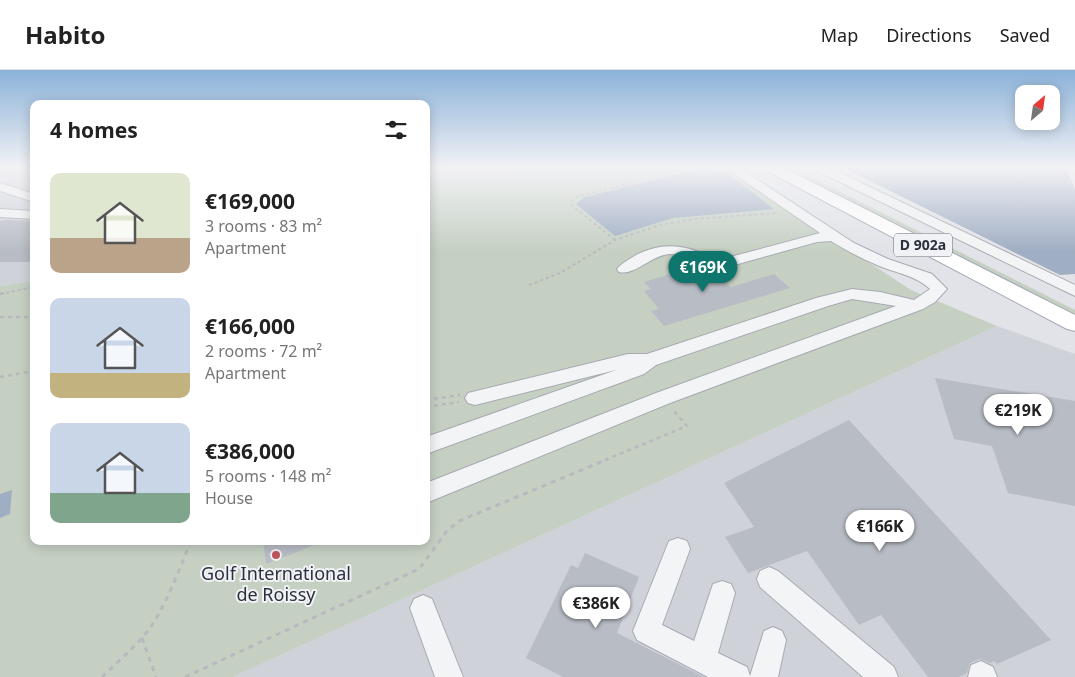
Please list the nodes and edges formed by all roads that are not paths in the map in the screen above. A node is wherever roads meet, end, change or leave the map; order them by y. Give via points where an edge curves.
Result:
1 (774, 195) edge
2 (827, 195) edge
3 (854, 195) edge
4 (879, 195) edge
5 (0, 213) edge
6 (30, 215) edge
7 (834, 236) junction
8 (625, 269) dead end
9 (1075, 291) edge
10 (915, 305) junction
11 (1075, 306) edge
12 (1075, 324) edge
13 (650, 360) junction
14 (475, 398) road end
15 (430, 445) edge
16 (430, 491) edge
17 (678, 549) dead end
18 (769, 579) dead end
19 (722, 593) dead end
20 (423, 608) dead end
21 (773, 640) dead end
22 (702, 659) junction
23 (449, 677) edge
24 (737, 677) edge
25 (764, 677) edge
26 (884, 677) edge

1 - 7 street
2 - 12 main road, D 902a
3 - 11 main road, D 902a
4 - 9 street
5 - 6 street
7 - 8 street via 713,266 698,255 682,250 655,252
7 - 10 street via 883,262 926,277 938,290 933,297
10 - 13 street via 852,294
10 - 16 street via 663,398
13 - 14 street via 636,358
13 - 15 street via 637,369
17 - 22 street via 646,632
18 - 26 lane
19 - 22 street
20 - 23 street
21 - 25 lane
22 - 24 street

